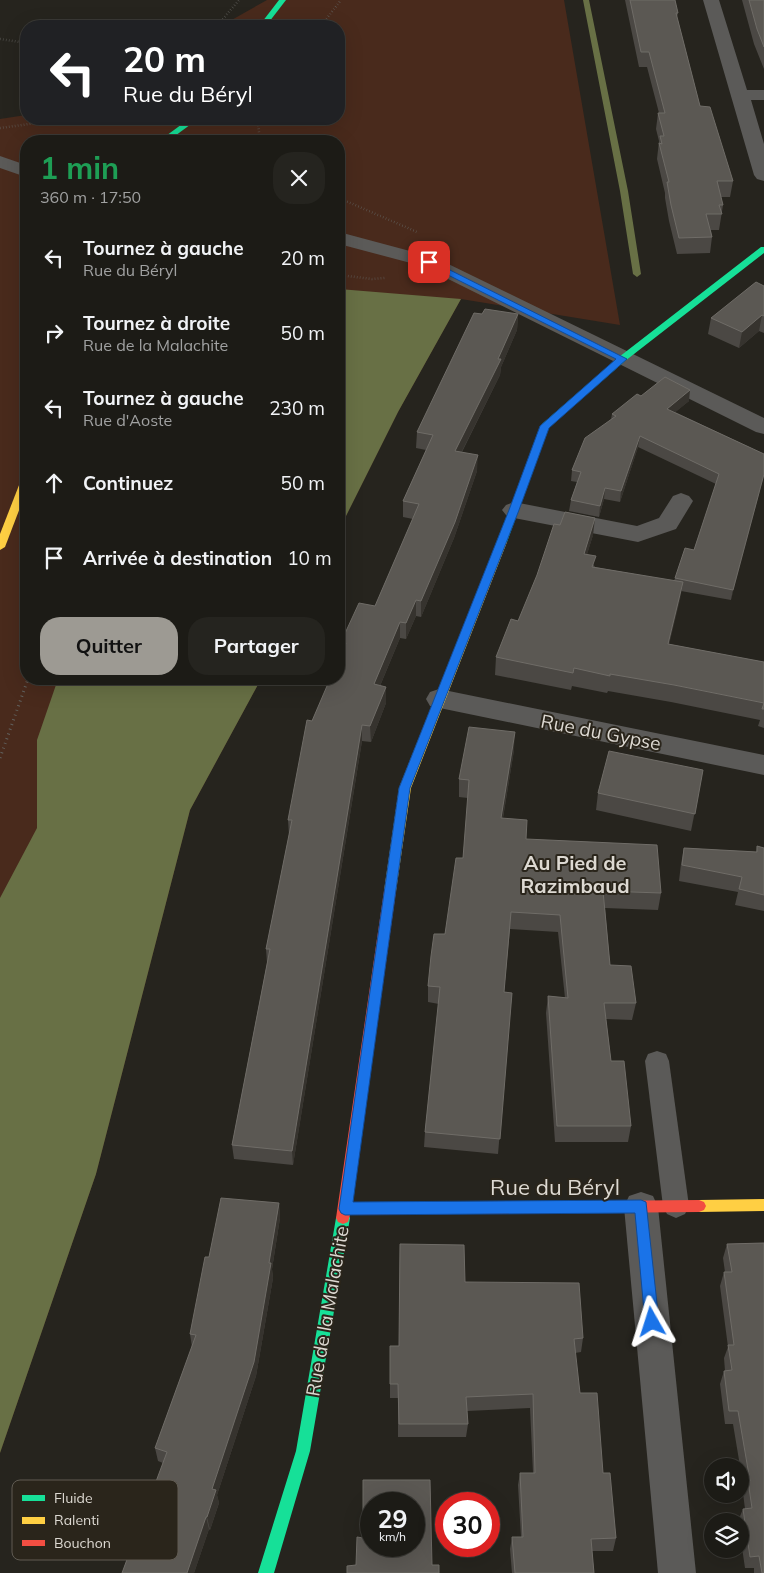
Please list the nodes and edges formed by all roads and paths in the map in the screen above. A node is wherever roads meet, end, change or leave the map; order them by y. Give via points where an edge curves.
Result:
1 (238, 0) edge
2 (283, 0) edge
3 (341, 0) edge
4 (711, 0) edge
5 (222, 20) edge
6 (267, 20) edge
7 (326, 20) edge
8 (0, 38) edge
9 (20, 42) edge
10 (741, 95) junction
11 (764, 95) edge
12 (22, 125) edge
13 (187, 125) edge
14 (196, 125) edge
15 (0, 128) edge
16 (196, 134) dead end
17 (172, 135) edge
18 (0, 162) edge
19 (20, 169) edge
20 (764, 176) edge
21 (345, 240) edge
22 (764, 249) edge
23 (622, 359) junction
24 (764, 427) edge
25 (20, 496) edge
26 (681, 501) dead end
27 (514, 510) junction
28 (0, 548) edge
29 (26, 685) edge
30 (439, 699) junction
31 (0, 758) edge
32 (764, 765) edge
33 (657, 1061) dead end
34 (764, 1205) edge
35 (641, 1206) junction
36 (676, 1206) junction
37 (345, 1209) junction
38 (266, 1573) edge
39 (676, 1573) edge

1 - 5 path
2 - 6 street
3 - 7 path
4 - 10 street
8 - 9 path
10 - 11 street
10 - 20 street
12 - 15 path
13 - 17 street
14 - 16 street
18 - 19 street
21 - 23 street via 429,262
22 - 23 street, Rue de la Malachite
23 - 24 street
23 - 27 street, Rue de la Malachite via 545,426
25 - 28 street
26 - 27 street via 668,523 638,534
27 - 30 street, Rue de la Malachite
29 - 31 path
30 - 32 street, Rue du Gypse
30 - 37 street, Rue de la Malachite via 405,788
33 - 36 lane
34 - 36 street, Rue du Béryl
35 - 36 street, Rue du Béryl
35 - 37 street, Rue du Béryl
35 - 39 street
37 - 38 street, Rue de la Malachite via 303,1451

